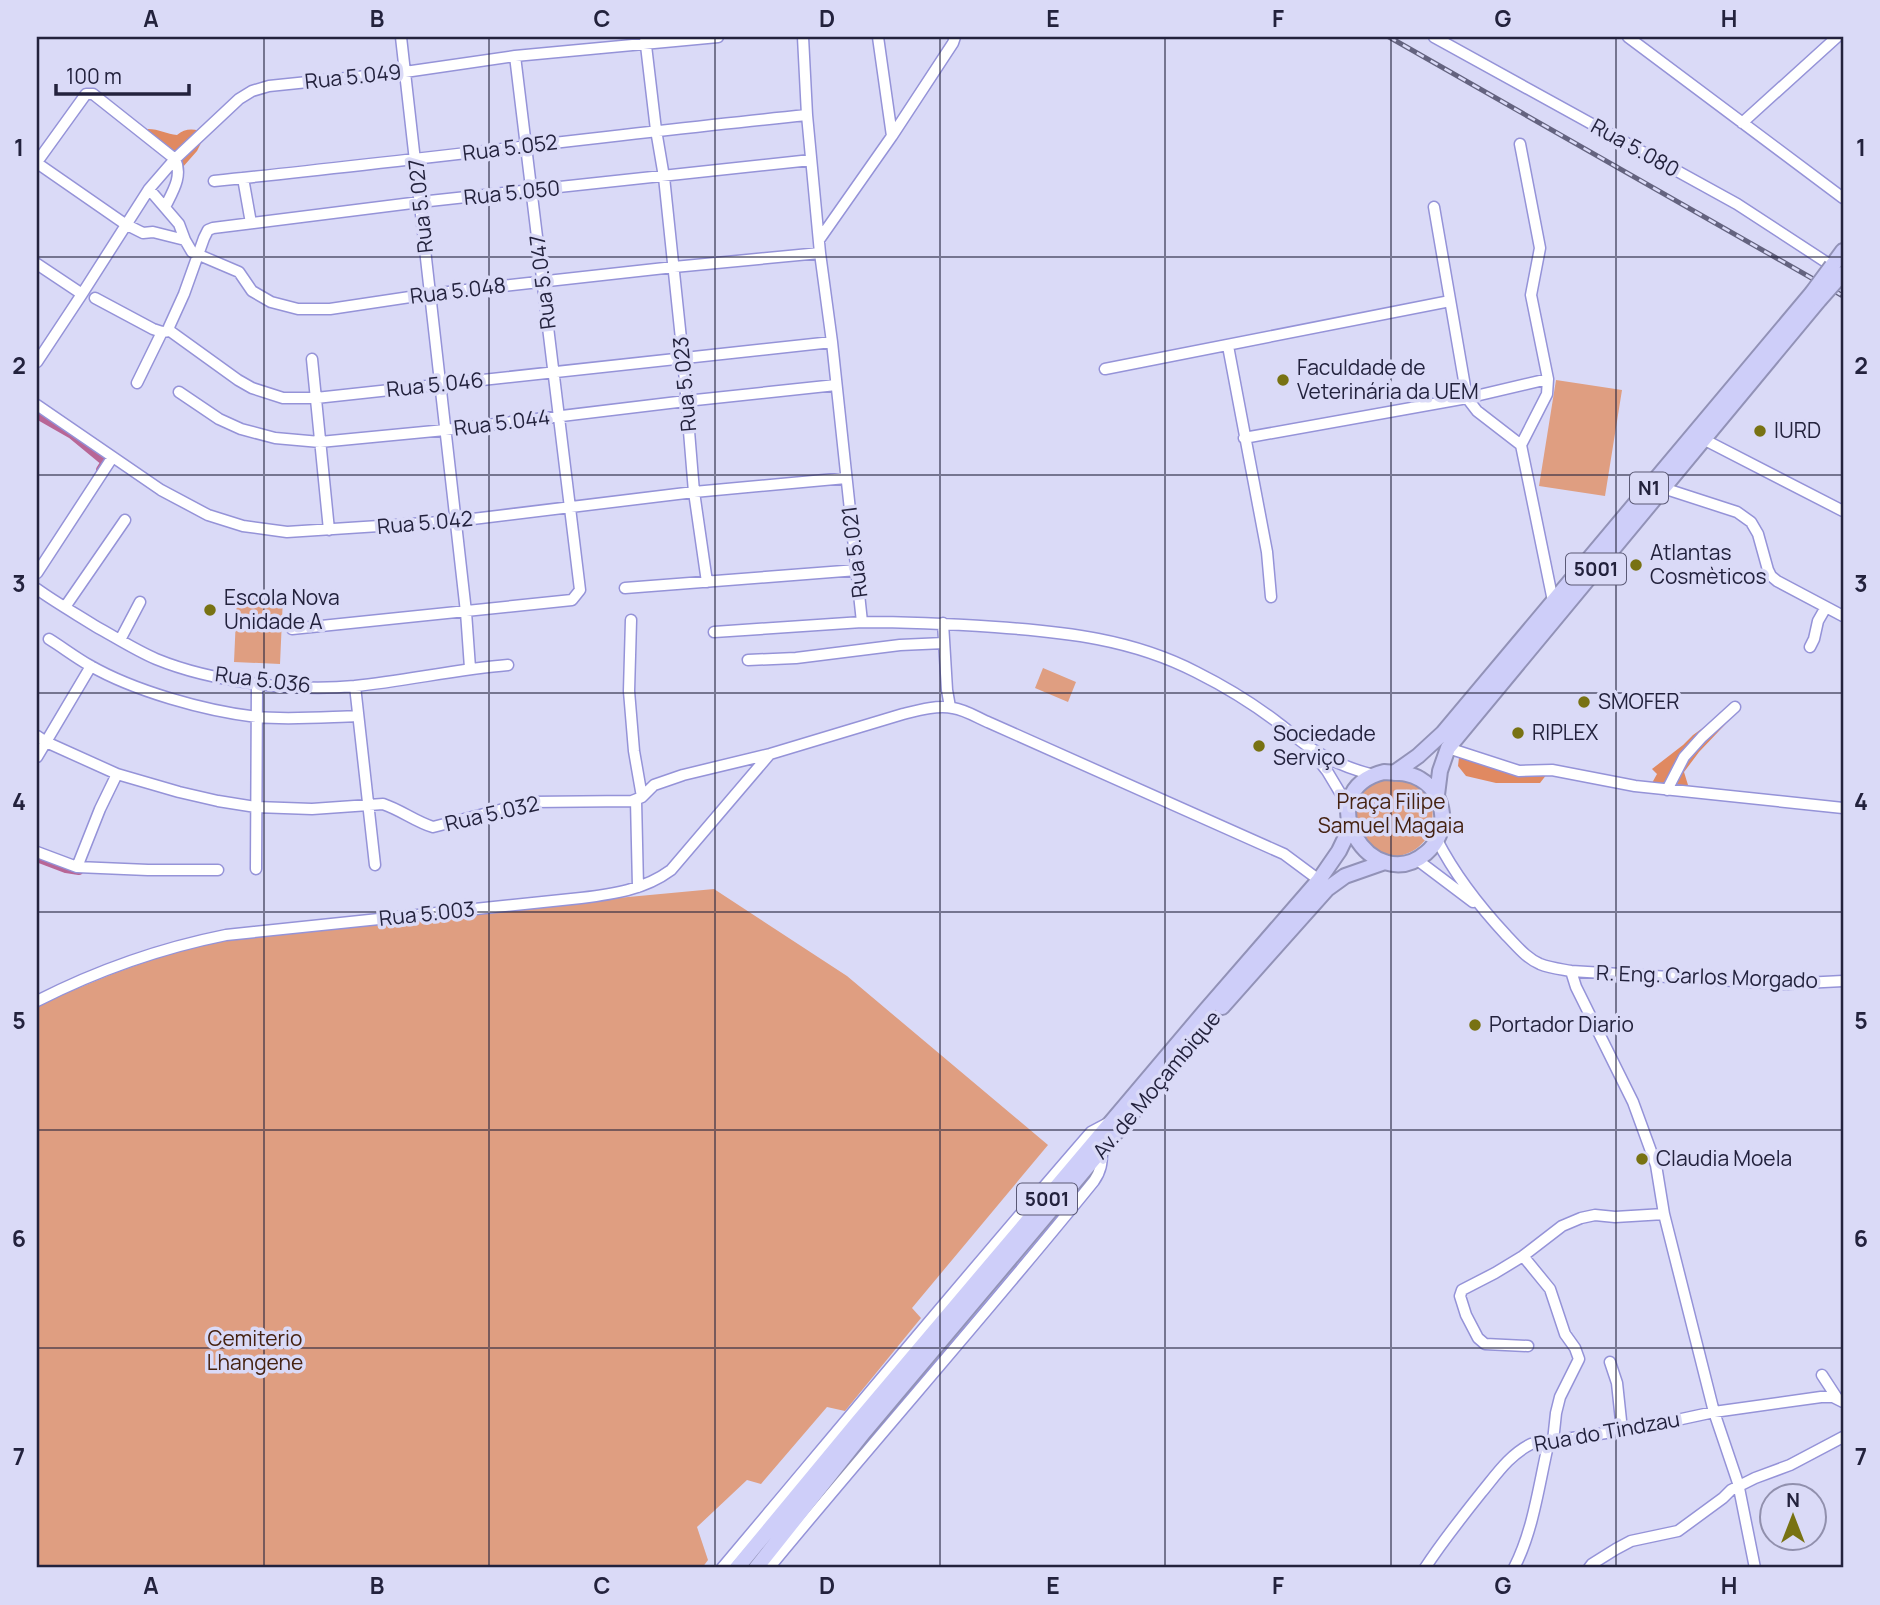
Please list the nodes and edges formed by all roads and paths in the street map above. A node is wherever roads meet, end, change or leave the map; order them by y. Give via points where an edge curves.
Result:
1 (401, 37) edge
2 (718, 37) edge
3 (803, 37) edge
4 (878, 37) edge
5 (954, 37) edge
6 (1434, 37) edge
7 (1629, 37) edge
8 (1837, 37) edge
9 (646, 40) edge
10 (1643, 40) edge
11 (515, 57) junction
12 (405, 72) junction
13 (807, 115) junction
14 (1742, 123) junction
15 (656, 130) junction
16 (892, 136) junction
17 (1520, 144) dead end
18 (527, 146) junction
19 (175, 159) junction
20 (415, 159) junction
21 (811, 160) junction
22 (37, 162) edge
23 (664, 177) junction
24 (243, 178) junction
25 (214, 181) dead end
26 (149, 189) junction
27 (533, 191) junction
28 (1843, 198) edge
29 (420, 202) junction
30 (166, 207) junction
31 (1434, 207) dead end
32 (251, 223) junction
33 (125, 225) junction
34 (185, 240) junction
35 (818, 240) junction
36 (1843, 251) edge
37 (820, 253) junction
38 (198, 256) junction
39 (37, 264) edge
40 (674, 267) junction
41 (1839, 271) edge
42 (543, 282) junction
43 (430, 293) junction
44 (82, 295) junction
45 (1815, 296) junction
46 (95, 298) dead end
47 (1450, 301) junction
48 (166, 331) junction
49 (832, 342) junction
50 (1228, 346) junction
51 (1775, 352) joint
52 (683, 358) junction
53 (312, 359) dead end
54 (37, 362) edge
55 (1105, 369) dead end
56 (554, 372) junction
57 (1548, 379) junction
58 (137, 383) dead end
59 (440, 384) junction
60 (836, 385) junction
61 (179, 392) dead end
62 (316, 398) junction
63 (1466, 398) junction
64 (686, 401) junction
65 (37, 405) edge
66 (558, 416) junction
67 (445, 430) junction
68 (1244, 438) junction
69 (1703, 439) junction
70 (320, 442) junction
71 (1521, 445) junction
72 (112, 458) junction
73 (846, 478) junction
74 (1663, 488) junction
75 (695, 492) junction
76 (570, 508) junction
77 (1843, 511) edge
78 (125, 520) dead end
79 (456, 521) junction
80 (329, 530) junction
81 (857, 570) junction
82 (37, 573) edge
83 (707, 582) junction
84 (625, 588) dead end
85 (37, 591) edge
86 (1271, 597) dead end
87 (140, 601) dead end
88 (1553, 601) junction
89 (65, 607) junction
90 (1826, 607) junction
91 (466, 612) junction
92 (1843, 616) edge
93 (631, 620) dead end
94 (862, 622) junction
95 (943, 623) junction
96 (292, 629) dead end
97 (714, 632) dead end
98 (49, 639) dead end
99 (120, 640) junction
100 (944, 643) junction
101 (1810, 648) dead end
102 (748, 660) dead end
103 (508, 665) dead end
104 (91, 666) junction
105 (470, 668) junction
106 (257, 683) junction
107 (355, 686) junction
108 (950, 707) junction
109 (1735, 707) dead end
110 (358, 716) junction
111 (256, 717) junction
112 (41, 739) edge
113 (1303, 743) junction
114 (1448, 748) junction
115 (770, 754) junction
116 (37, 757) edge
117 (1394, 773) junction
118 (117, 774) junction
119 (1374, 775) junction
120 (1667, 790) junction
121 (1437, 795) junction
122 (639, 798) junction
123 (369, 806) junction
124 (1348, 806) junction
125 (256, 807) junction
126 (1843, 808) edge
127 (1351, 826) junction
128 (1437, 840) junction
129 (37, 852) edge
130 (1416, 859) junction
131 (1385, 862) junction
132 (375, 865) dead end
133 (77, 867) junction
134 (256, 869) dead end
135 (218, 870) dead end
136 (1319, 880) junction
137 (638, 887) junction
138 (1482, 908) junction
139 (1571, 971) junction
140 (1843, 981) edge
141 (37, 1001) edge
142 (1112, 1122) junction
143 (1102, 1150) junction
144 (1665, 1219) junction
145 (1523, 1256) junction
146 (1528, 1346) dead end
147 (1610, 1362) dead end
148 (1822, 1376) dead end
149 (1843, 1402) edge
150 (1714, 1412) junction
151 (1622, 1430) junction
152 (1843, 1437) edge
153 (1551, 1441) junction
154 (1738, 1486) junction
155 (722, 1568) edge
156 (737, 1568) edge
157 (756, 1568) edge
158 (769, 1568) edge
159 (1425, 1568) edge
160 (1514, 1568) edge
161 (1589, 1568) edge
162 (1755, 1568) edge

1 - 12 street, Rua 5.027
2 - 9 street, Rua 5.049
3 - 13 street, Rua 5.021
4 - 16 street
5 - 16 street
6 - 41 street, Rua 5.080 via 1737,204
7 - 10 street
8 - 14 street
9 - 11 street, Rua 5.049
9 - 15 street, Rua 5.023
10 - 14 street
11 - 12 street, Rua 5.049
11 - 18 street, Rua 5.047
12 - 19 street, Rua 5.049 via 252,91
12 - 20 street, Rua 5.027
13 - 15 street, Rua 5.052
13 - 21 street, Rua 5.021
14 - 28 street
15 - 18 street, Rua 5.052
15 - 23 street, Rua 5.023
16 - 35 street
17 - 57 street via 1540,247 1531,295
18 - 20 street, Rua 5.052
18 - 27 street, Rua 5.047
19 - 22 street via 89,93
19 - 26 street, Rua 5.049
19 - 30 street via 179,175
20 - 24 street, Rua 5.052
20 - 29 street, Rua 5.027
21 - 23 street, Rua 5.050
21 - 35 street, Rua 5.021
22 - 33 street
23 - 27 street, Rua 5.050
23 - 40 street, Rua 5.023
24 - 25 street, Rua 5.052
24 - 32 street
26 - 30 street
26 - 33 street, Rua 5.049
27 - 29 street, Rua 5.050
27 - 42 street, Rua 5.047
29 - 32 street, Rua 5.050
29 - 43 street, Rua 5.027
30 - 34 street
31 - 47 street
32 - 38 street, Rua 5.050 via 208,230
33 - 34 street
33 - 44 street, Rua 5.049
34 - 38 street
35 - 37 street, Rua 5.021
36 - 41 highway, N1
37 - 40 street, Rua 5.048
37 - 49 street, Rua 5.021
38 - 43 street, Rua 5.048 via 239,272 252,292 298,309 330,309
38 - 48 street
39 - 44 street
40 - 42 street, Rua 5.048
40 - 52 street, Rua 5.023
41 - 45 highway, N1, bridge
42 - 43 street, Rua 5.048
42 - 56 street, Rua 5.047
43 - 59 street, Rua 5.027
44 - 54 street, Rua 5.049
45 - 51 highway, N1
45 - 88 highway, N1
46 - 48 street, Rua 5.046 via 153,329
47 - 50 street
47 - 63 street
48 - 58 street
48 - 62 street, Rua 5.046 via 252,388 283,398
49 - 52 street, Rua 5.046
49 - 60 street, Rua 5.021
50 - 55 street
50 - 68 street
51 - 69 highway, 5001
52 - 56 street, Rua 5.046
52 - 64 street, Rua 5.023
53 - 62 street
56 - 59 street, Rua 5.046
56 - 66 street, Rua 5.047
57 - 63 street
57 - 71 street via 1547,394
59 - 62 street, Rua 5.046
59 - 67 street, Rua 5.027
60 - 64 street, Rua 5.044
60 - 73 street, Rua 5.021
61 - 70 street, Rua 5.044 via 241,429
62 - 70 street
63 - 68 street
63 - 71 street
64 - 66 street, Rua 5.044
64 - 75 street, Rua 5.023
65 - 72 street, Rua 5.042
66 - 67 street, Rua 5.044
66 - 76 street, Rua 5.047
67 - 70 street, Rua 5.044
67 - 79 street, Rua 5.027
68 - 86 street via 1267,552
69 - 74 highway, 5001
69 - 77 street
70 - 80 street
71 - 88 street
72 - 80 street, Rua 5.042 via 208,515 287,532
72 - 82 street
73 - 75 street, Rua 5.042
73 - 81 street, Rua 5.021
74 - 90 street via 1737,512 1751,522 1771,576
74 - 114 highway, 5001
75 - 76 street, Rua 5.042
75 - 83 street, Rua 5.023
76 - 79 street, Rua 5.042
76 - 91 street, Rua 5.047 via 580,590 572,600
78 - 89 street
79 - 80 street, Rua 5.042
79 - 91 street, Rua 5.027
81 - 83 street
81 - 94 street, Rua 5.021
83 - 84 street
85 - 89 street, Rua 5.036
87 - 99 street
88 - 117 highway, N1 via 1437,739
89 - 99 street, Rua 5.036
90 - 92 street
90 - 101 street
91 - 96 street, Rua 5.047
91 - 105 street, Rua 5.027
93 - 122 street via 629,691
94 - 95 street, Rua 5.021
94 - 97 street
95 - 100 street
95 - 113 street, Rua 5.021 via 1086,635 1172,660 1247,700
98 - 104 street
99 - 106 street, Rua 5.036 via 156,659
100 - 102 street
100 - 108 street
103 - 105 street, Rua 5.036
104 - 111 street via 147,691
104 - 112 street
105 - 107 street, Rua 5.036
106 - 107 street, Rua 5.036
106 - 111 street
107 - 110 street
108 - 115 street via 903,714
108 - 136 street via 1284,854
109 - 120 street via 1684,757
110 - 111 street
110 - 123 street
111 - 125 street
112 - 116 street
112 - 118 street, Rua 5.032
113 - 119 street via 1333,762
113 - 124 street
114 - 120 street via 1519,771 1552,770
114 - 121 highway, 5001
115 - 122 street via 670,779
115 - 137 street, Rua 5.003 via 671,870
117 - 119 highway
117 - 121 highway via 1419,777
118 - 125 street, Rua 5.032
118 - 133 street
119 - 124 highway via 1357,787
120 - 126 street
121 - 128 highway, 5001 via 1442,810
122 - 123 street, Rua 5.032 via 531,802 433,827 394,807
122 - 137 street
123 - 125 street, Rua 5.032
123 - 132 street
124 - 127 highway
125 - 134 street
127 - 131 highway via 1363,849
127 - 136 highway, Av. de Moçambique / 5001
128 - 130 highway
128 - 138 street
129 - 133 street
130 - 131 highway
130 - 138 street
131 - 143 highway, Av. de Moçambique / 5001 via 1345,876 1328,889 1212,1017
133 - 135 street
136 - 142 highway, Av. de Moçambique / 5001
137 - 141 street, Rua 5.003 via 581,898 226,935 137,960
138 - 139 street, R. Eng. Carlos Morgado via 1522,952 1538,963
139 - 140 street, R. Eng. Carlos Morgado via 1785,984
139 - 144 street via 1633,1102 1656,1165
142 - 155 street via 1084,1140
142 - 156 highway, Av. de Moçambique / 5001
143 - 157 highway, Av. de Moçambique / 5001 via 864,1432
143 - 158 street via 1099,1174 1089,1187
144 - 145 street via 1581,1218 1562,1226
144 - 150 street
145 - 146 street via 1462,1290 1460,1296 1485,1344
145 - 153 street via 1550,1289 1579,1359 1560,1397
147 - 151 street
148 - 149 street
149 - 150 street, Rua do Tindzau via 1821,1397
150 - 151 street, Rua do Tindzau
150 - 154 street
151 - 153 street, Rua do Tindzau
152 - 154 street
153 - 159 street, Rua do Tindzau via 1531,1444 1508,1460
153 - 160 street
154 - 161 street via 1678,1531 1631,1541
154 - 162 street

